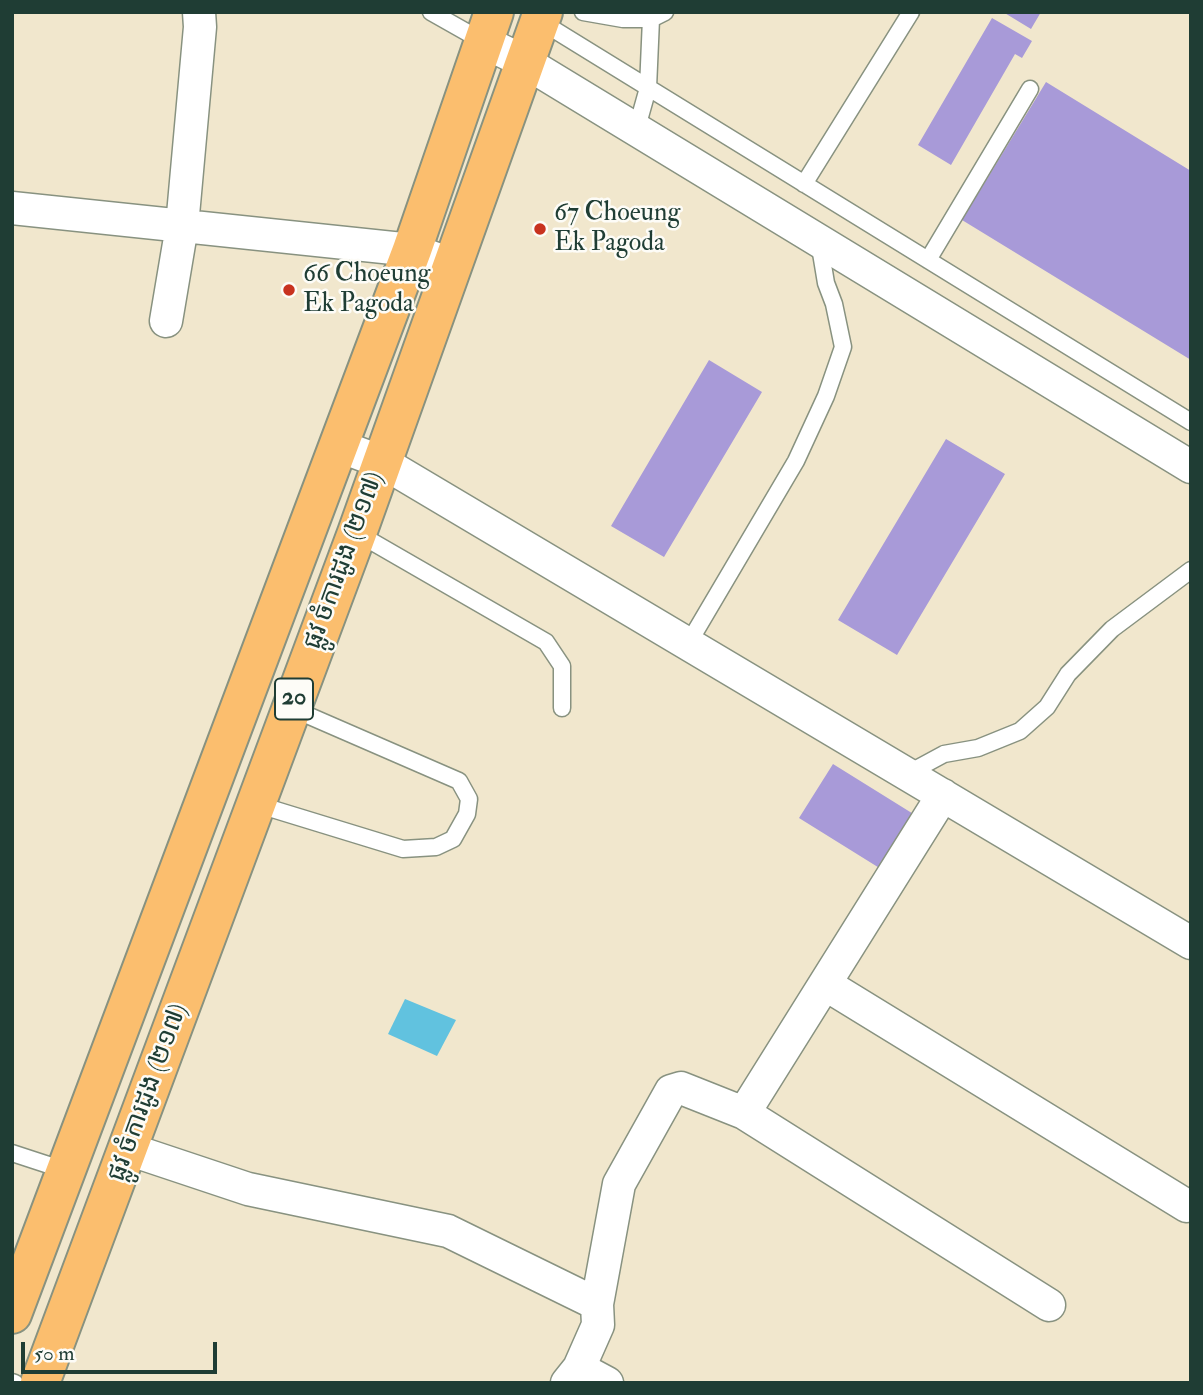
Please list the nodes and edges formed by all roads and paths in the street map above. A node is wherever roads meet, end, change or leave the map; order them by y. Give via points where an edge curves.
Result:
1 (199, 12) edge
2 (431, 12) edge
3 (583, 12) edge
4 (911, 12) edge
5 (658, 15) edge
6 (542, 17) edge
7 (489, 27) edge
8 (525, 62) junction
9 (648, 88) junction
10 (1030, 89) dead end
11 (636, 131) junction
12 (804, 184) junction
13 (12, 208) edge
14 (182, 226) junction
15 (819, 241) junction
16 (412, 250) junction
17 (928, 260) junction
18 (453, 265) junction
19 (166, 321) dead end
20 (1191, 422) edge
21 (339, 446) junction
22 (382, 462) junction
23 (1191, 467) edge
24 (357, 533) junction
25 (1191, 570) edge
26 (688, 644) junction
27 (291, 708) junction
28 (562, 708) dead end
29 (230, 741) junction
30 (272, 760) junction
31 (907, 774) junction
32 (943, 795) junction
33 (256, 804) junction
34 (1191, 943) edge
35 (825, 984) junction
36 (744, 1113) junction
37 (128, 1149) junction
38 (12, 1153) edge
39 (67, 1171) junction
40 (1187, 1206) dead end
41 (597, 1304) junction
42 (1049, 1305) dead end
43 (12, 1314) edge
44 (584, 1378) edge
45 (40, 1383) edge

1 - 14 street
2 - 7 lane
3 - 5 lane via 623,19
4 - 12 lane
5 - 9 lane
6 - 8 main road, ផ្លូវ ចំការដូង (២១៧) / 20
6 - 9 lane
7 - 8 street
7 - 16 main road, ផ្លូវ ចំការដូង (២១៧) / 20
8 - 11 street
8 - 18 main road, ផ្លូវ ចំការដូង (២១៧) / 20
9 - 11 lane
9 - 12 lane
10 - 17 lane
11 - 15 street
12 - 17 lane
13 - 14 street
14 - 16 street
14 - 19 street
15 - 23 street
15 - 26 lane via 843,347 796,461
16 - 18 street
16 - 21 main road, ផ្លូវ ចំការដូង (២១៧) / 20
17 - 20 lane
18 - 22 main road, ផ្លូវ ចំការដូង (២១៧) / 20
21 - 22 street
21 - 29 main road, ផ្លូវ ចំការដូង (២១៧) / 20
22 - 24 main road, ផ្លូវ ចំការដូង (២១៧) / 20
22 - 26 street
24 - 27 main road, ផ្លូវ ចំការដូង (២១៧) / 20
24 - 28 lane via 546,642 562,666
25 - 31 lane via 1112,629 1068,674 1047,707 1020,731 978,748 944,754
26 - 31 street
27 - 30 main road, ផ្លូវ ចំការដូង (២១៧) / 20
27 - 33 lane via 459,781 469,799 467,814 453,839 436,847 403,849
29 - 30 main road
29 - 39 main road, ផ្លូវ ចំការដូង (២១៧) / 20
30 - 33 main road, ផ្លូវ ចំការដូង (២១៧) / 20
31 - 32 street
32 - 34 street
32 - 35 street
33 - 37 main road, ផ្លូវ ចំការដូង (២១៧) / 20
35 - 36 street
35 - 40 street
36 - 41 street via 681,1088 671,1091 619,1184
36 - 42 street
37 - 41 street via 248,1189 448,1231
37 - 45 main road, ផ្លូវ ចំការដូង (២១៧) / 20
38 - 39 lane
39 - 43 main road, ផ្លូវ ចំការដូង (២១៧) / 20
41 - 44 street via 598,1325

